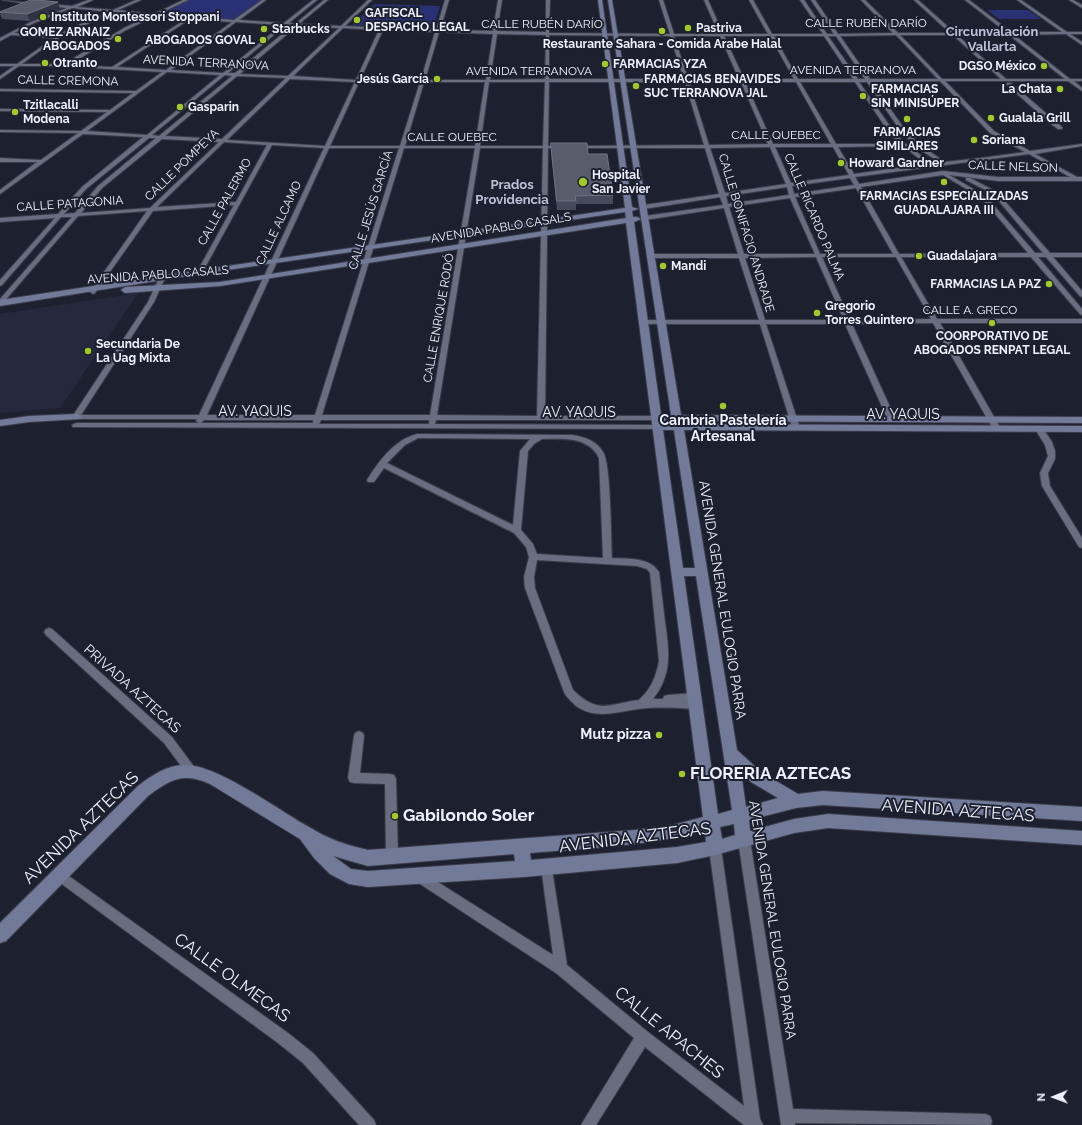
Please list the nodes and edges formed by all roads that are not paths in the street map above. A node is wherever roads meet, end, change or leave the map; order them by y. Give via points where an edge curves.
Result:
1 (4, 0) edge
2 (90, 0) edge
3 (139, 0) edge
4 (186, 0) edge
5 (264, 0) edge
6 (315, 0) edge
7 (326, 0) edge
8 (370, 0) edge
9 (447, 0) edge
10 (500, 0) edge
11 (548, 0) edge
12 (600, 0) edge
13 (610, 0) edge
14 (661, 0) edge
15 (706, 0) edge
16 (751, 0) edge
17 (802, 0) edge
18 (813, 0) edge
19 (863, 0) edge
20 (916, 0) edge
21 (967, 0) edge
22 (1019, 0) edge
23 (1071, 0) edge
24 (38, 2) edge
25 (34, 3) junction
26 (1082, 7) edge
27 (71, 8) junction
28 (20, 9) edge
29 (110, 12) junction
30 (150, 16) junction
31 (188, 19) junction
32 (234, 22) junction
33 (285, 25) junction
34 (295, 26) junction
35 (341, 28) junction
36 (381, 30) junction
37 (437, 32) junction
38 (0, 33) edge
39 (896, 33) junction
40 (954, 33) junction
41 (1010, 33) junction
42 (1066, 33) junction
43 (1082, 33) edge
44 (9, 34) junction
45 (494, 34) junction
46 (605, 34) junction
47 (616, 34) junction
48 (672, 34) junction
49 (722, 34) junction
50 (771, 34) junction
51 (825, 34) junction
52 (836, 34) junction
53 (548, 35) junction
54 (58, 37) junction
55 (0, 40) edge
56 (635, 44) dead end
57 (674, 44) junction
58 (1082, 44) edge
59 (0, 65) edge
60 (18, 65) junction
61 (65, 66) junction
62 (0, 68) edge
63 (13, 68) junction
64 (114, 68) junction
65 (59, 69) junction
66 (109, 71) junction
67 (163, 72) junction
68 (223, 76) junction
69 (235, 76) junction
70 (0, 78) edge
71 (287, 79) junction
72 (1005, 80) junction
73 (1082, 80) edge
74 (356, 82) junction
75 (422, 82) junction
76 (488, 82) junction
77 (547, 82) junction
78 (611, 82) junction
79 (624, 82) junction
80 (687, 82) junction
81 (744, 82) junction
82 (798, 82) junction
83 (858, 82) junction
84 (870, 82) junction
85 (943, 82) junction
86 (1076, 83) edge
87 (1012, 84) junction
88 (0, 90) edge
89 (1082, 90) edge
90 (136, 92) junction
91 (1028, 98) junction
92 (0, 110) edge
93 (110, 111) junction
94 (0, 131) edge
95 (81, 132) junction
96 (149, 136) junction
97 (161, 137) junction
98 (223, 141) junction
99 (270, 144) junction
100 (771, 145) junction
101 (834, 145) junction
102 (904, 145) junction
103 (1082, 145) edge
104 (402, 146) junction
105 (477, 146) junction
106 (707, 146) junction
107 (327, 147) junction
108 (546, 147) junction
109 (619, 147) junction
110 (634, 147) junction
111 (1028, 153) junction
112 (0, 160) edge
113 (41, 161) junction
114 (943, 163) junction
115 (930, 165) junction
116 (943, 173) junction
117 (851, 176) junction
118 (964, 176) junction
119 (1079, 179) edge
120 (1082, 182) edge
121 (789, 185) junction
122 (857, 187) junction
123 (0, 191) edge
124 (723, 196) junction
125 (792, 197) junction
126 (238, 203) junction
127 (726, 206) junction
128 (151, 210) junction
129 (644, 213) junction
130 (75, 215) junction
131 (628, 215) junction
132 (60, 216) junction
133 (0, 220) edge
134 (544, 222) junction
135 (544, 233) junction
136 (464, 234) junction
137 (462, 246) junction
138 (372, 247) junction
139 (896, 255) junction
140 (1032, 255) junction
141 (1047, 255) junction
142 (1082, 255) edge
143 (651, 256) junction
144 (742, 256) junction
145 (818, 256) junction
146 (367, 260) junction
147 (274, 261) junction
148 (200, 272) junction
149 (267, 276) junction
150 (162, 278) junction
151 (0, 284) edge
152 (158, 288) junction
153 (94, 290) junction
154 (1082, 295) edge
155 (0, 303) edge
156 (1082, 314) edge
157 (934, 321) junction
158 (1082, 321) edge
159 (643, 322) junction
160 (662, 322) junction
161 (762, 322) junction
162 (847, 322) junction
163 (202, 416) junction
164 (317, 417) junction
165 (433, 418) junction
166 (541, 418) junction
167 (892, 420) junction
168 (991, 420) junction
169 (1082, 420) edge
170 (76, 421) junction
171 (0, 422) edge
172 (657, 423) junction
173 (678, 423) junction
174 (794, 423) junction
175 (197, 426) junction
176 (315, 426) junction
177 (432, 426) junction
178 (997, 429) junction
179 (1039, 429) junction
180 (1082, 429) edge
181 (0, 430) edge
182 (505, 436) junction
183 (540, 437) junction
184 (524, 451) junction
185 (382, 464) junction
186 (370, 480) dead end
187 (517, 532) junction
188 (1082, 545) edge
189 (533, 557) junction
190 (608, 561) junction
191 (677, 572) junction
192 (701, 572) junction
193 (49, 632) dead end
194 (645, 701) junction
195 (695, 701) junction
196 (359, 736) dead end
197 (729, 752) junction
198 (191, 771) junction
199 (796, 801) junction
200 (1082, 814) edge
201 (740, 815) junction
202 (711, 823) junction
203 (304, 833) junction
204 (1082, 838) edge
205 (744, 840) junction
206 (521, 846) junction
207 (715, 848) junction
208 (392, 857) junction
209 (547, 867) junction
210 (524, 869) junction
211 (59, 875) junction
212 (417, 876) junction
213 (0, 935) edge
214 (561, 968) junction
215 (643, 1037) junction
216 (787, 1120) edge
217 (985, 1121) dead end
218 (754, 1124) edge
219 (369, 1125) edge
220 (588, 1125) edge

1 - 25 street, CALLE RUBÉN DARÍO
2 - 27 street
3 - 29 street
4 - 30 street
5 - 32 street
6 - 33 street
7 - 34 street
8 - 35 street, CALLE POMPEYA
9 - 37 street, CALLE JESÚS GARCÍA
10 - 45 street, CALLE ENRIQUE RODÓ
11 - 53 street
12 - 46 street
13 - 47 street, AVENIDA GENERAL EULOGIO PARRA
14 - 48 street, CALLE BONIFACIO ANDRADE
15 - 49 street, CALLE RICARDO PALMA
16 - 50 street
17 - 51 street
18 - 52 street
19 - 39 street
20 - 40 street
21 - 41 street
22 - 42 street
23 - 26 street
24 - 25 street
25 - 27 street, CALLE RUBÉN DARÍO
25 - 28 street
27 - 29 street, CALLE RUBÉN DARÍO
27 - 44 street
29 - 30 street, CALLE RUBÉN DARÍO
29 - 54 street
30 - 31 street, CALLE RUBÉN DARÍO
30 - 61 street
31 - 32 street, CALLE RUBÉN DARÍO
31 - 64 street
32 - 33 street, CALLE RUBÉN DARÍO
32 - 67 street
33 - 34 street, CALLE RUBÉN DARÍO
33 - 68 street
34 - 35 street, CALLE RUBÉN DARÍO
34 - 69 street
35 - 36 street, CALLE RUBÉN DARÍO
35 - 71 street, CALLE POMPEYA
36 - 37 street, CALLE RUBÉN DARÍO
36 - 74 street, CALLE ALCAMO
37 - 45 street, CALLE RUBÉN DARÍO
37 - 75 street, CALLE JESÚS GARCÍA
38 - 44 street
39 - 40 street, CALLE RUBÉN DARÍO
39 - 52 street, CALLE RUBÉN DARÍO
39 - 85 street
40 - 41 street, CALLE RUBÉN DARÍO
40 - 72 street
41 - 42 street, CALLE RUBÉN DARÍO
41 - 86 street
42 - 43 street, CALLE RUBÉN DARÍO
42 - 58 street
44 - 54 street
44 - 55 street
45 - 53 street, CALLE RUBÉN DARÍO
45 - 76 street, CALLE ENRIQUE RODÓ
46 - 47 street, CALLE RUBÉN DARÍO
46 - 53 street, CALLE RUBÉN DARÍO
46 - 78 street
47 - 48 street, CALLE RUBÉN DARÍO
47 - 79 street, AVENIDA GENERAL EULOGIO PARRA
48 - 49 street, CALLE RUBÉN DARÍO
48 - 57 street, CALLE BONIFACIO ANDRADE
49 - 50 street, CALLE RUBÉN DARÍO
49 - 81 street, CALLE RICARDO PALMA
50 - 51 street, CALLE RUBÉN DARÍO
50 - 82 street
51 - 52 street, CALLE RUBÉN DARÍO
51 - 83 street
52 - 84 street
53 - 77 street
54 - 60 street
56 - 57 street
57 - 80 street, CALLE BONIFACIO ANDRADE
59 - 60 street, AVENIDA TERRANOVA
60 - 61 street, AVENIDA TERRANOVA
60 - 63 street
61 - 64 street, AVENIDA TERRANOVA
61 - 65 street
62 - 63 street, AVENIDA TERRANOVA
63 - 65 street, AVENIDA TERRANOVA
63 - 70 street
64 - 66 street
64 - 67 street, AVENIDA TERRANOVA
65 - 66 street, AVENIDA TERRANOVA
66 - 67 street, AVENIDA TERRANOVA
67 - 68 street, AVENIDA TERRANOVA
67 - 90 street
68 - 69 street, AVENIDA TERRANOVA
68 - 96 street
69 - 71 street, AVENIDA TERRANOVA
69 - 97 street
71 - 74 street, AVENIDA TERRANOVA
71 - 98 street, CALLE POMPEYA
72 - 85 street, AVENIDA TERRANOVA
72 - 86 street, AVENIDA TERRANOVA
73 - 86 street, AVENIDA TERRANOVA
74 - 75 street, AVENIDA TERRANOVA
74 - 107 street, CALLE ALCAMO
75 - 76 street, AVENIDA TERRANOVA
75 - 104 street, CALLE JESÚS GARCÍA
76 - 77 street, AVENIDA TERRANOVA
76 - 105 street, CALLE ENRIQUE RODÓ
77 - 78 street, AVENIDA TERRANOVA
77 - 108 street
78 - 79 street, AVENIDA TERRANOVA
78 - 109 street
79 - 80 street, AVENIDA TERRANOVA
79 - 110 street, AVENIDA GENERAL EULOGIO PARRA
80 - 81 street, AVENIDA TERRANOVA
80 - 106 street, CALLE BONIFACIO ANDRADE
81 - 82 street, AVENIDA TERRANOVA
81 - 100 street, CALLE RICARDO PALMA
82 - 83 street, AVENIDA TERRANOVA
82 - 101 street
83 - 84 street, AVENIDA TERRANOVA
83 - 102 street via 888,127
84 - 85 street, AVENIDA TERRANOVA
84 - 114 street via 909,137
85 - 87 street, AVENIDA TERRANOVA
85 - 111 street via 992,132
86 - 87 street, AVENIDA TERRANOVA
86 - 89 street
87 - 91 street
88 - 90 street, CALLE CREMONA
90 - 93 street
91 - 91 street via 1053,124 1060,128 1058,124
92 - 93 street
93 - 95 street
94 - 95 street, CALLE QUEBEC
95 - 96 street, CALLE QUEBEC
95 - 113 street
96 - 97 street, CALLE QUEBEC
96 - 132 street via 84,188
97 - 98 street, CALLE QUEBEC
97 - 130 street via 100,187
98 - 99 street, CALLE QUEBEC
98 - 128 street, CALLE POMPEYA
99 - 107 street, CALLE QUEBEC
99 - 126 street, CALLE PALERMO
100 - 101 street, CALLE QUEBEC
100 - 106 street, CALLE QUEBEC
100 - 121 street, CALLE RICARDO PALMA
101 - 102 street, CALLE QUEBEC
101 - 117 street
102 - 115 street
103 - 111 street, AVENIDA PABLO CASALS
104 - 105 street, CALLE QUEBEC
104 - 107 street, CALLE QUEBEC
104 - 138 street, CALLE JESÚS GARCÍA
105 - 108 street, CALLE QUEBEC
105 - 136 street, CALLE ENRIQUE RODÓ
106 - 110 street, CALLE QUEBEC
106 - 124 street, CALLE BONIFACIO ANDRADE
107 - 147 street, CALLE ALCAMO
108 - 109 street, CALLE QUEBEC
108 - 134 street
109 - 110 street, CALLE QUEBEC
109 - 131 street
110 - 129 street, AVENIDA GENERAL EULOGIO PARRA
111 - 114 street, AVENIDA PABLO CASALS
111 - 119 street
112 - 113 street
113 - 123 street
114 - 115 street, AVENIDA PABLO CASALS
114 - 118 street
115 - 116 street
115 - 117 street, AVENIDA PABLO CASALS
116 - 118 street, CALLE NELSON
116 - 122 street, AVENIDA PABLO CASALS
116 - 140 street via 983,196
117 - 121 street, AVENIDA PABLO CASALS
117 - 122 street
118 - 119 street, CALLE NELSON via 998,179
118 - 141 street via 996,195
119 - 120 street
121 - 124 street, AVENIDA PABLO CASALS
121 - 125 street, CALLE RICARDO PALMA
122 - 125 street, AVENIDA PABLO CASALS
122 - 139 street
124 - 127 street, CALLE BONIFACIO ANDRADE
124 - 129 street, AVENIDA PABLO CASALS
125 - 127 street, AVENIDA PABLO CASALS
125 - 145 street, CALLE RICARDO PALMA
126 - 128 street, CALLE PATAGONIA
126 - 148 street, CALLE PALERMO
127 - 129 street, AVENIDA PABLO CASALS
127 - 144 street, CALLE BONIFACIO ANDRADE
128 - 130 street, CALLE PATAGONIA
128 - 153 street, CALLE POMPEYA
129 - 131 street, AVENIDA PABLO CASALS
129 - 143 street, AVENIDA GENERAL EULOGIO PARRA
130 - 132 street, CALLE PATAGONIA
130 - 155 street
131 - 134 street, AVENIDA PABLO CASALS
131 - 135 street, AVENIDA PABLO CASALS
131 - 159 street
132 - 133 street, CALLE PATAGONIA
132 - 151 street
134 - 135 street
134 - 136 street, AVENIDA PABLO CASALS
135 - 137 street, AVENIDA PABLO CASALS
135 - 166 street
136 - 137 street, CALLE ENRIQUE RODÓ
136 - 138 street, AVENIDA PABLO CASALS
137 - 146 street, AVENIDA PABLO CASALS
137 - 165 street, CALLE ENRIQUE RODÓ
138 - 146 street, CALLE JESÚS GARCÍA
138 - 147 street, AVENIDA PABLO CASALS
139 - 140 street
139 - 145 street
139 - 157 street
140 - 141 street
140 - 156 street
141 - 142 street
141 - 154 street
143 - 144 street
143 - 160 street, AVENIDA GENERAL EULOGIO PARRA
144 - 145 street
144 - 161 street, CALLE BONIFACIO ANDRADE
145 - 162 street, CALLE RICARDO PALMA
146 - 149 street, AVENIDA PABLO CASALS
146 - 164 street, CALLE JESÚS GARCÍA
147 - 148 street, AVENIDA PABLO CASALS
147 - 149 street, CALLE ALCAMO
148 - 150 street, AVENIDA PABLO CASALS
149 - 152 street, AVENIDA PABLO CASALS via 202,286
149 - 163 street, CALLE ALCAMO
150 - 152 street
150 - 153 street, AVENIDA PABLO CASALS
152 - 153 street, AVENIDA PABLO CASALS
152 - 170 street
153 - 155 street, AVENIDA PABLO CASALS
157 - 158 street, CALLE A. GRECO
157 - 162 street, CALLE A. GRECO
157 - 168 street
159 - 160 street, CALLE A. GRECO
159 - 172 street
160 - 161 street, CALLE A. GRECO
160 - 173 street, AVENIDA GENERAL EULOGIO PARRA
161 - 162 street, CALLE A. GRECO
161 - 174 street, CALLE BONIFACIO ANDRADE
162 - 167 street, CALLE RICARDO PALMA
163 - 164 street, AV. YAQUIS
163 - 170 street, AV. YAQUIS
163 - 175 street, CALLE ALCAMO
164 - 165 street, AV. YAQUIS
164 - 176 street, CALLE JESÚS GARCÍA
165 - 166 street, AV. YAQUIS
165 - 177 street, CALLE ENRIQUE RODÓ
166 - 172 street, AV. YAQUIS
167 - 168 street, AV. YAQUIS
167 - 174 street, AV. YAQUIS
168 - 169 street, AV. YAQUIS
168 - 178 street
170 - 171 street via 29,419
170 - 175 street, AV. YAQUIS
170 - 181 street
172 - 173 street, AV. YAQUIS
172 - 177 street, AV. YAQUIS
172 - 191 street
173 - 174 street, AV. YAQUIS
173 - 174 street, AV. YAQUIS via 736,419
173 - 192 street, AVENIDA GENERAL EULOGIO PARRA
174 - 178 street, AV. YAQUIS
175 - 176 street, AV. YAQUIS
176 - 177 street, AV. YAQUIS
178 - 179 street, AV. YAQUIS
179 - 180 street, AV. YAQUIS
179 - 188 street via 1052,451 1052,458 1042,476
182 - 183 street
182 - 184 street via 516,441
182 - 185 street via 417,436 402,444
183 - 184 street via 531,442
183 - 190 street via 582,439 590,442 601,452 604,458
184 - 187 street
185 - 186 street
185 - 187 street
187 - 189 street via 530,546
189 - 190 street
189 - 194 street via 529,577 530,588 569,692 578,702 590,709 608,711
190 - 194 street via 644,564 650,567 655,576 664,665 663,674
191 - 192 street
191 - 195 street
192 - 197 street, AVENIDA GENERAL EULOGIO PARRA
193 - 198 street, PRIVADA AZTECAS via 168,740
194 - 195 street
195 - 202 street
196 - 208 street via 354,778 390,778
197 - 199 street via 756,777
197 - 201 street, AVENIDA GENERAL EULOGIO PARRA
198 - 203 street, AVENIDA AZTECAS via 204,773 215,779
198 - 211 street, AVENIDA AZTECAS via 163,776 144,791
199 - 200 street, AVENIDA AZTECAS via 823,798
199 - 201 street, AVENIDA AZTECAS
201 - 202 street, AVENIDA AZTECAS
201 - 205 street, AVENIDA GENERAL EULOGIO PARRA
202 - 206 street, AVENIDA AZTECAS via 635,837
202 - 207 street
203 - 208 street, AVENIDA AZTECAS via 352,855 368,858
203 - 212 street, AVENIDA AZTECAS via 321,856 335,869 349,876 368,879
204 - 205 street, AVENIDA AZTECAS via 828,822 794,826
205 - 207 street, AVENIDA AZTECAS
205 - 216 street, AVENIDA GENERAL EULOGIO PARRA
206 - 208 street, AVENIDA AZTECAS
206 - 210 street
207 - 209 street, AVENIDA AZTECAS via 677,855
207 - 218 street
209 - 210 street, AVENIDA AZTECAS
209 - 214 street
210 - 212 street, AVENIDA AZTECAS
211 - 213 street, AVENIDA AZTECAS
211 - 219 street, CALLE OLMECAS via 308,1058
212 - 214 street, CALLE APACHES
214 - 215 street, CALLE APACHES
215 - 218 street, CALLE APACHES
215 - 220 street
216 - 217 street

